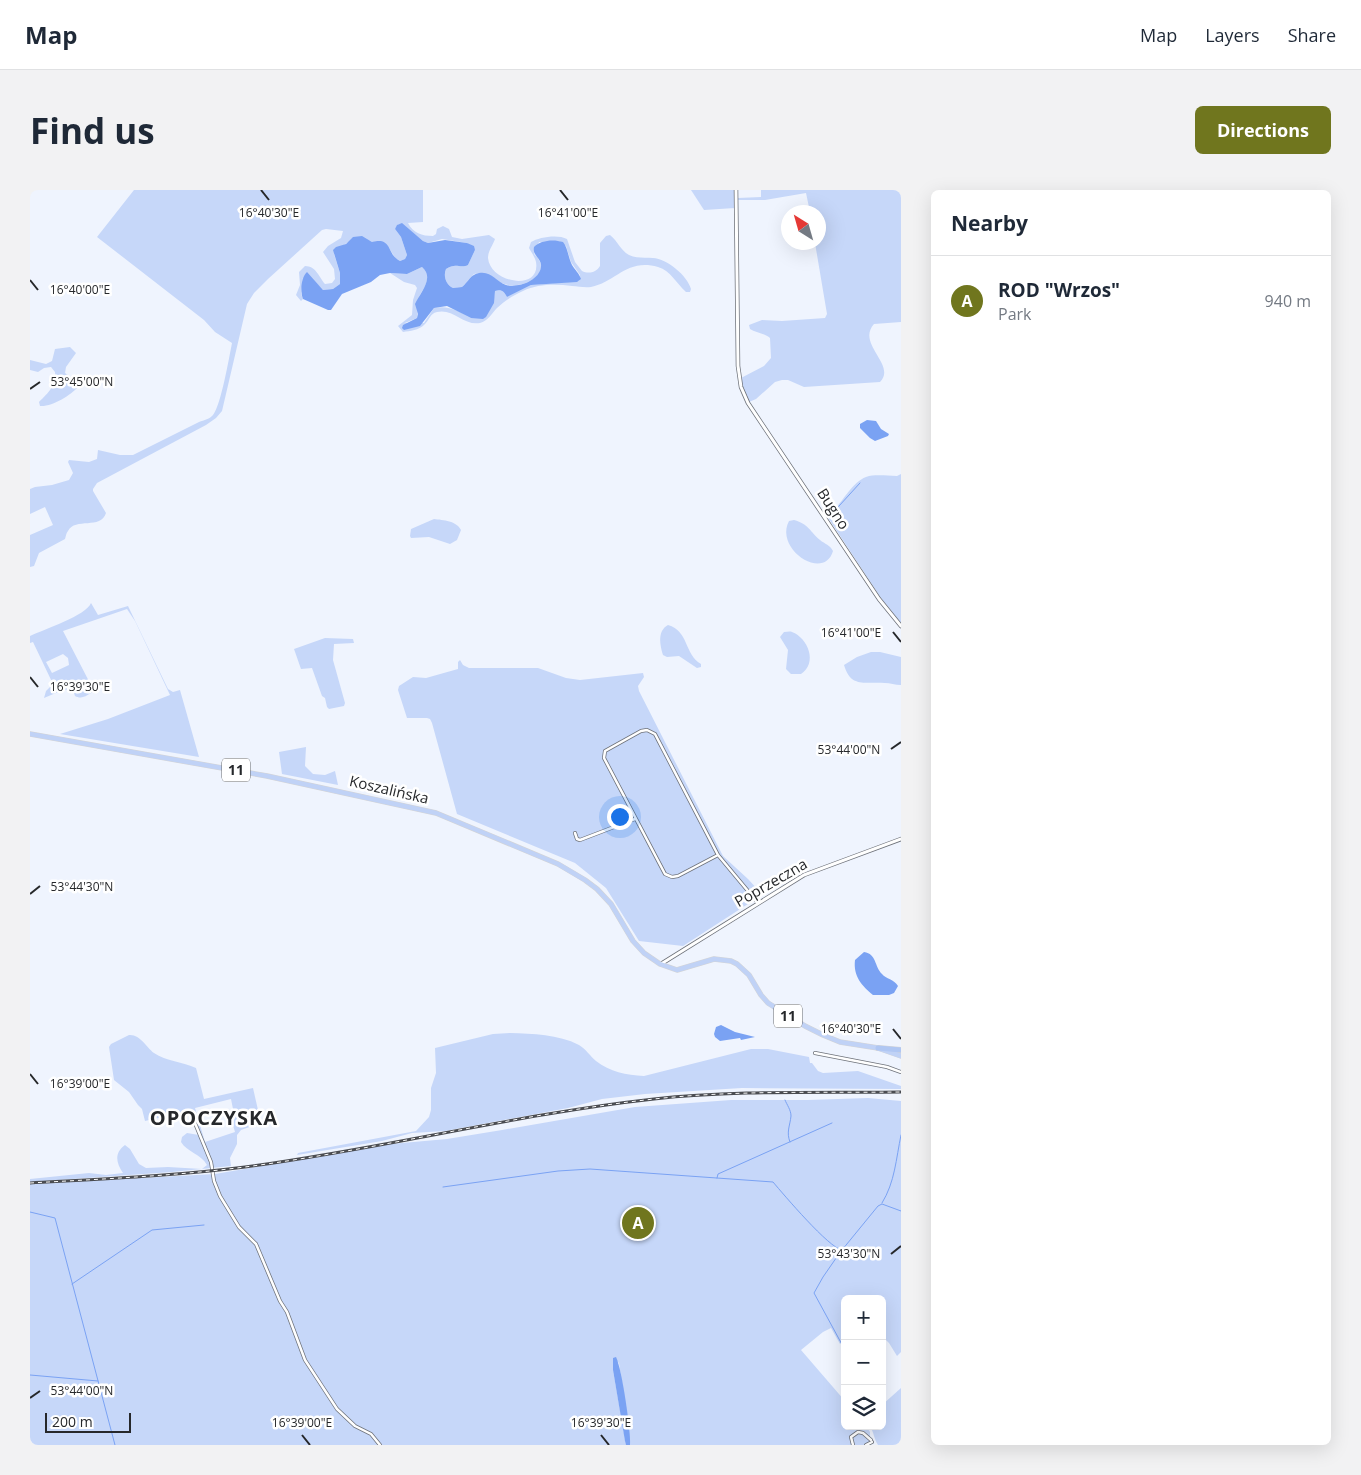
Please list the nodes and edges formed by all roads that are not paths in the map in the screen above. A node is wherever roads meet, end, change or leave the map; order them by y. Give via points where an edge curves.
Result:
1 (736, 190) edge
2 (901, 626) edge
3 (30, 734) edge
4 (635, 819) junction
5 (575, 833) dead end
6 (901, 839) edge
7 (718, 855) junction
8 (758, 902) junction
9 (660, 964) junction
10 (878, 1048) junction
11 (901, 1050) edge
12 (814, 1053) dead end
13 (901, 1056) edge
14 (901, 1072) edge
15 (190, 1111) dead end
16 (380, 1445) edge
17 (853, 1445) edge
18 (866, 1445) edge

1 - 2 street, Bugno via 741,387 748,403 879,599
3 - 9 highway, Koszalińska / 11 via 267,776 436,813 558,864 585,880 610,904 638,947
4 - 5 street via 580,840
4 - 7 street via 662,870 669,876 678,876
4 - 7 street via 604,753 647,730 658,738
6 - 8 street, Poprzeczna via 808,873
7 - 8 street
8 - 9 street, Poprzeczna
9 - 10 highway, 11 via 677,970 714,959 731,961 749,975 768,1003 805,1026 840,1042
10 - 11 highway
10 - 13 highway, 11
12 - 14 street
15 - 16 street via 211,1162 220,1196 239,1227 256,1244 305,1360 337,1409 355,1426 371,1434
17 - 18 street via 851,1437 858,1432 871,1441

